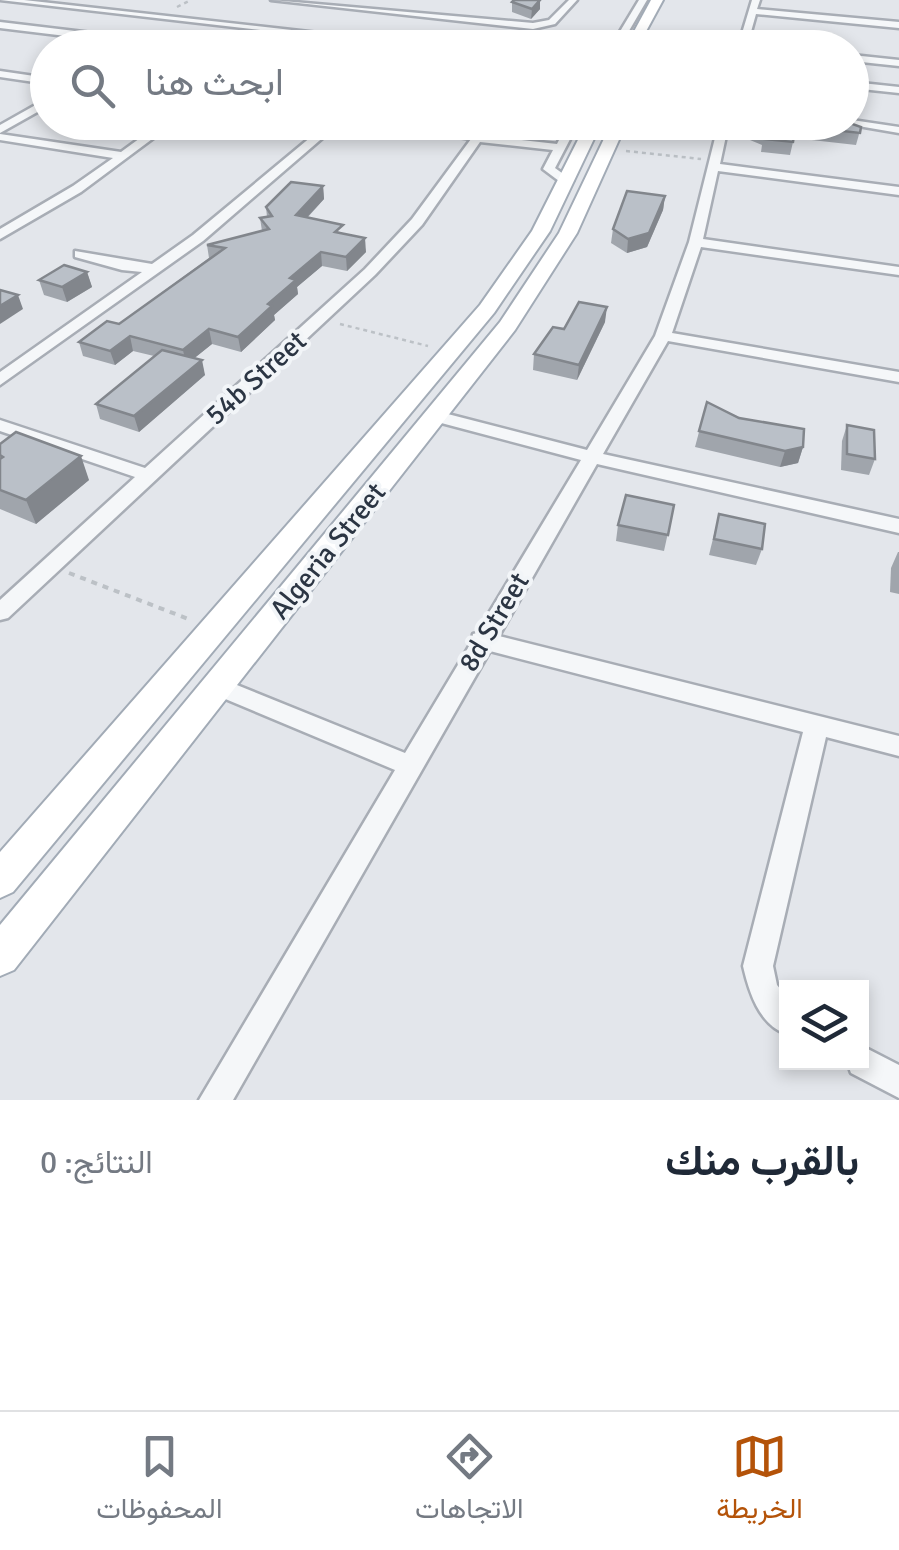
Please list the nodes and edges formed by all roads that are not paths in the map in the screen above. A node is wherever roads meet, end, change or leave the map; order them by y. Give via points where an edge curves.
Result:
1 (1, 0) edge
2 (275, 0) edge
3 (573, 0) edge
4 (643, 0) edge
5 (657, 0) edge
6 (756, 0) edge
7 (341, 3) edge
8 (752, 11) junction
9 (441, 17) junction
10 (899, 24) edge
11 (0, 26) edge
12 (30, 30) edge
13 (283, 30) edge
14 (429, 30) edge
15 (633, 30) edge
16 (637, 30) edge
17 (747, 30) edge
18 (869, 60) edge
19 (899, 63) edge
20 (0, 74) edge
21 (30, 78) edge
22 (869, 90) edge
23 (899, 93) edge
24 (30, 112) edge
25 (869, 126) edge
26 (0, 130) edge
27 (899, 130) edge
28 (0, 137) edge
29 (146, 140) edge
30 (314, 140) edge
31 (477, 140) edge
32 (519, 140) edge
33 (565, 140) edge
34 (586, 140) edge
35 (612, 140) edge
36 (720, 140) edge
37 (561, 148) junction
38 (125, 156) junction
39 (715, 164) junction
40 (566, 182) junction
41 (899, 191) edge
42 (0, 221) edge
43 (18, 224) junction
44 (0, 235) edge
45 (696, 242) junction
46 (80, 254) dead end
47 (122, 266) junction
48 (156, 269) junction
49 (899, 272) edge
50 (143, 279) junction
51 (663, 336) junction
52 (899, 377) edge
53 (0, 380) edge
54 (436, 416) junction
55 (0, 425) edge
56 (594, 459) junction
57 (149, 476) junction
58 (899, 526) edge
59 (0, 612) edge
60 (482, 640) junction
61 (218, 687) junction
62 (816, 726) junction
63 (899, 746) edge
64 (410, 764) junction
65 (0, 880) edge
66 (0, 956) edge
67 (779, 1010) edge
68 (869, 1066) edge
69 (899, 1082) edge
70 (215, 1100) edge

1 - 13 street
2 - 7 street
3 - 9 street via 554,20 533,26
4 - 15 street
5 - 16 main road
6 - 8 street
7 - 9 street
8 - 10 street
8 - 17 street
9 - 14 street
11 - 12 street
18 - 19 street
20 - 21 street
22 - 23 street
24 - 26 street
25 - 27 street
28 - 38 street
29 - 38 street
30 - 48 street
31 - 57 street, 54b Street via 417,222
32 - 37 street
33 - 37 street
34 - 40 main road, Algeria Street
35 - 54 main road, Algeria Street via 534,289
36 - 39 street, 8d Street
37 - 40 street via 550,171
38 - 43 street
39 - 41 street
39 - 45 street, 8d Street
40 - 65 main road, Algeria Street via 526,255 452,352
42 - 43 street
43 - 44 street
45 - 49 street
45 - 51 street, 8d Street
46 - 47 street
47 - 48 street
47 - 50 street
48 - 50 street
50 - 53 street
51 - 52 street
51 - 56 street, 8d Street
54 - 56 street
54 - 61 main road, Algeria Street
55 - 57 street
56 - 58 street
56 - 60 street, 8d Street
57 - 59 street, 54b Street
60 - 62 street
60 - 64 street, 8d Street
61 - 64 street
61 - 66 main road, Algeria Street
62 - 63 street
62 - 67 street via 758,966 764,992
64 - 70 street, 8d Street
68 - 69 street

